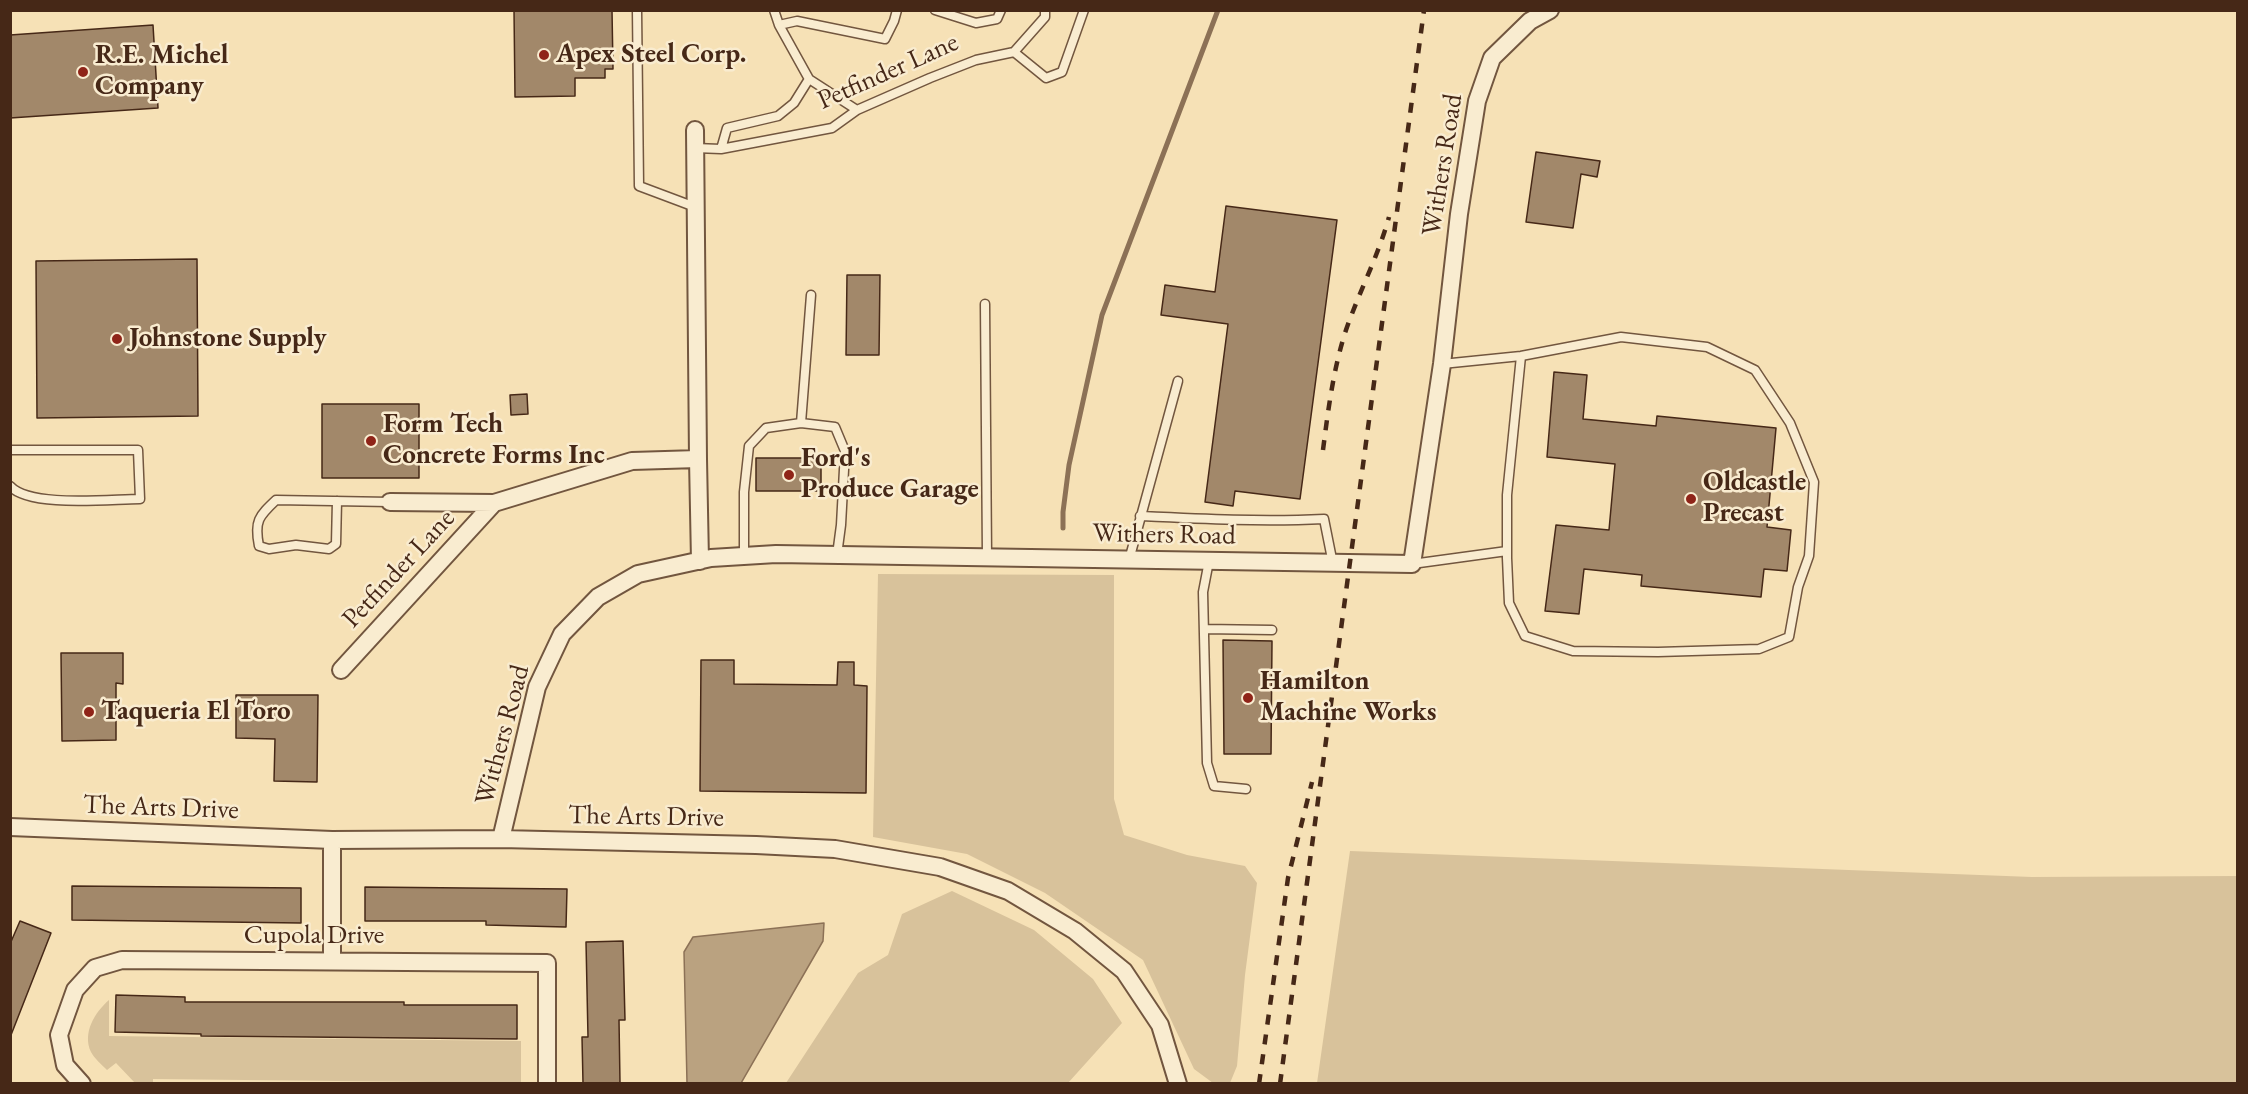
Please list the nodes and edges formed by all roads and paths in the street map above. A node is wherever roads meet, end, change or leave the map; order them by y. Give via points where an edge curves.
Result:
1 (637, 10) edge
2 (774, 10) edge
3 (897, 10) edge
4 (935, 10) edge
5 (1001, 10) edge
6 (1045, 10) edge
7 (1084, 10) edge
8 (1550, 10) edge
9 (779, 25) junction
10 (1014, 52) junction
11 (809, 79) junction
12 (857, 110) junction
13 (695, 130) dead end
14 (695, 148) junction
15 (721, 149) junction
16 (694, 207) junction
17 (811, 296) dead end
18 (985, 304) dead end
19 (1521, 356) junction
20 (1442, 364) junction
21 (1178, 381) dead end
22 (801, 423) junction
23 (10, 450) edge
24 (698, 459) junction
25 (10, 486) edge
26 (337, 501) junction
27 (390, 502) joint
28 (494, 503) junction
29 (1140, 516) junction
30 (1507, 550) junction
31 (837, 555) junction
32 (744, 556) junction
33 (987, 557) junction
34 (1129, 560) junction
35 (699, 561) junction
36 (1209, 561) junction
37 (1333, 564) junction
38 (1412, 564) junction
39 (1204, 629) junction
40 (1272, 630) dead end
41 (340, 670) dead end
42 (1246, 789) dead end
43 (10, 827) edge
44 (501, 839) junction
45 (332, 840) junction
46 (332, 961) junction
47 (82, 1083) edge
48 (547, 1083) edge
49 (1178, 1083) edge

1 - 16 lane via 639,186
2 - 9 lane
3 - 9 lane, Petfinder Lane via 885,39 797,21
4 - 5 lane via 976,23 997,19
6 - 10 lane via 1045,17
7 - 10 lane via 1062,72 1046,78
8 - 20 street, Withers Road via 1530,21 1492,58 1477,101
9 - 11 lane
10 - 12 lane, Petfinder Lane via 976,60
11 - 12 lane
11 - 15 lane via 794,103 778,116 727,128
12 - 15 lane, Petfinder Lane via 832,128
13 - 14 street
14 - 15 lane, Petfinder Lane
14 - 16 street
16 - 24 street
17 - 22 lane
18 - 33 lane
19 - 20 lane
19 - 30 lane via 1507,495
19 - 30 lane via 1621,337 1707,347 1755,370 1790,423 1814,482 1809,556 1798,587 1790,637 1759,649 1573,651 1525,636 1509,603
20 - 38 street, Withers Road
21 - 29 lane
22 - 31 lane via 836,427 845,451
22 - 32 lane via 766,428 749,446
23 - 25 lane via 138,450 140,499 48,501 16,493
24 - 28 street, Petfinder Lane via 632,461
24 - 35 street
26 - 26 lane via 276,500 261,514 259,546 329,549 336,544
26 - 27 lane
27 - 28 street, Petfinder Lane
28 - 41 street, Petfinder Lane
29 - 34 lane
29 - 37 lane via 1324,519
30 - 38 lane
31 - 32 street, Withers Road
31 - 33 street, Withers Road
32 - 35 street, Withers Road
33 - 34 street, Withers Road
34 - 36 street, Withers Road
35 - 44 street, Withers Road via 638,574 598,597 562,634 537,687
36 - 37 street, Withers Road
36 - 39 lane via 1203,592
37 - 38 street, Withers Road
39 - 40 lane
39 - 42 lane via 1207,763 1214,786
43 - 45 street, The Arts Drive
44 - 45 street, The Arts Drive
44 - 49 street, The Arts Drive via 835,849 940,867 1008,891 1075,931 1124,971 1160,1026
45 - 46 street
46 - 47 street, Cupola Drive via 122,960 95,968 75,990 59,1035 65,1065
46 - 48 street, Cupola Drive via 547,963

